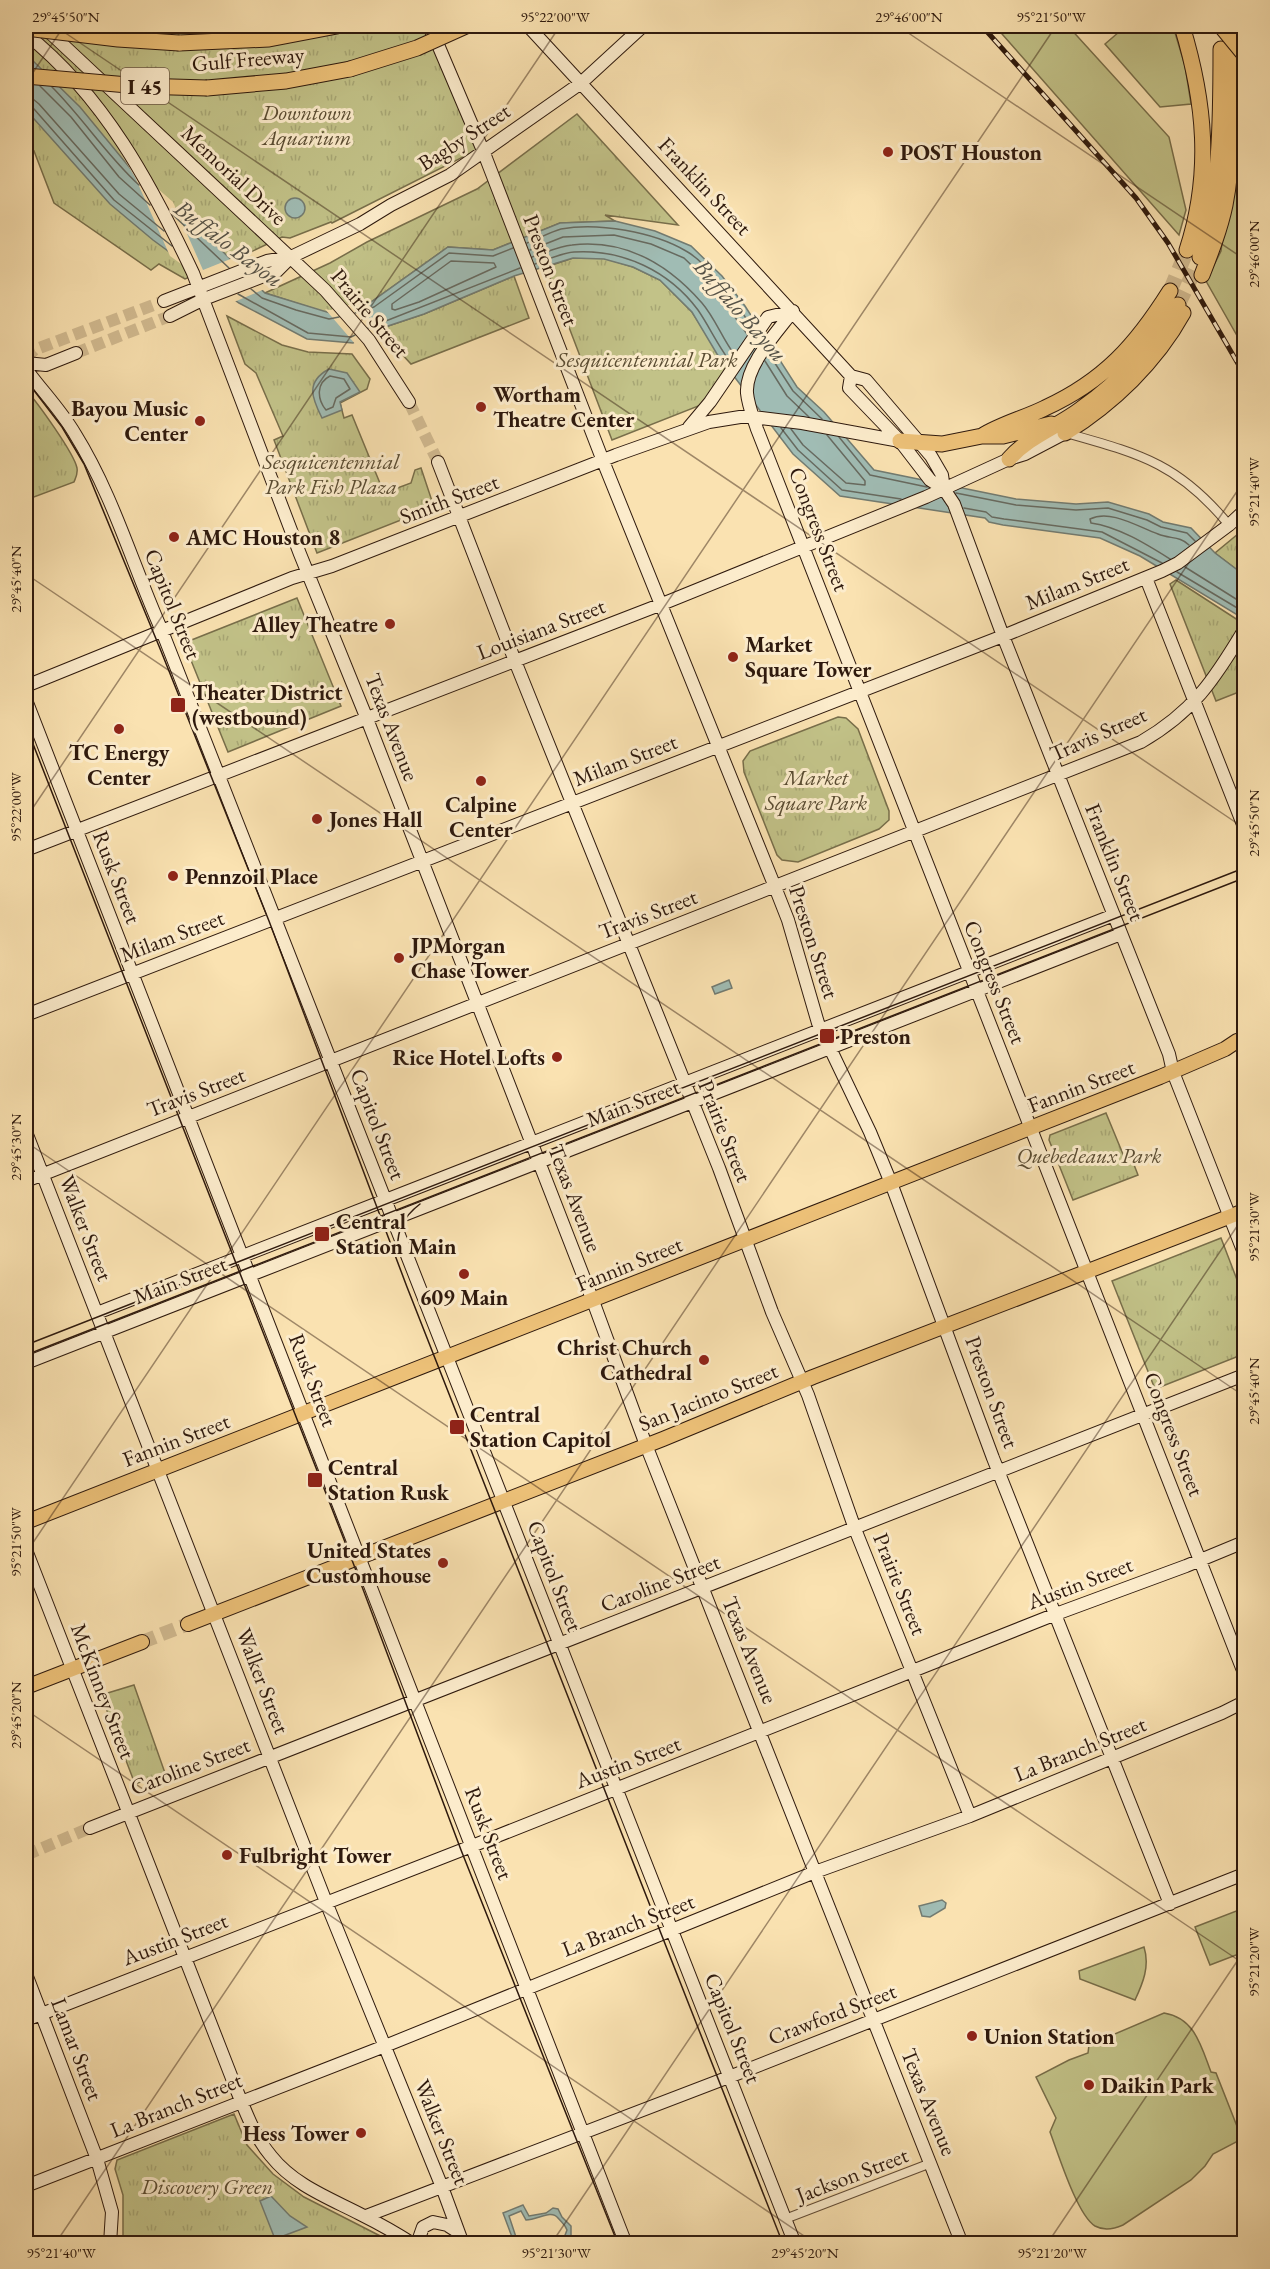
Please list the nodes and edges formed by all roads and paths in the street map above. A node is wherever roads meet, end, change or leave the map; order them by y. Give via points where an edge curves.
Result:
1 (42, 26) edge
2 (337, 26) edge
3 (466, 26) edge
4 (528, 26) edge
5 (643, 26) edge
6 (1182, 26) edge
7 (1221, 26) edge
8 (1231, 26) edge
9 (433, 27) edge
10 (26, 28) edge
11 (26, 34) edge
12 (1245, 54) edge
13 (26, 76) edge
14 (581, 83) junction
15 (484, 153) junction
16 (1188, 250) tunnel mouth
17 (291, 257) junction
18 (1170, 291) tunnel mouth
19 (201, 293) junction
20 (164, 301) tunnel mouth
21 (1181, 309) tunnel mouth
22 (793, 311) junction
23 (170, 316) tunnel mouth
24 (76, 353) tunnel mouth
25 (26, 363) edge
26 (26, 369) edge
27 (851, 376) junction
28 (409, 402) tunnel mouth
29 (753, 417) junction
30 (688, 428) junction
31 (1061, 428) junction
32 (986, 434) junction
33 (900, 441) junction
34 (921, 443) junction
35 (1009, 459) joint
36 (603, 461) junction
37 (438, 462) tunnel mouth
38 (944, 489) junction
39 (1245, 511) edge
40 (459, 518) junction
41 (1245, 518) edge
42 (1229, 525) junction
43 (803, 546) junction
44 (309, 574) junction
45 (1146, 578) junction
46 (662, 604) junction
47 (1245, 630) edge
48 (162, 631) junction
49 (1003, 636) junction
50 (515, 661) junction
51 (26, 686) edge
52 (860, 691) junction
53 (26, 700) edge
54 (1196, 701) junction
55 (367, 719) junction
56 (718, 746) junction
57 (219, 776) junction
58 (1059, 776) junction
59 (573, 803) junction
60 (1245, 826) edge
61 (76, 829) junction
62 (914, 833) junction
63 (26, 850) edge
64 (422, 861) junction
65 (776, 887) junction
66 (1114, 915) junction
67 (275, 919) junction
68 (1122, 934) junction
69 (629, 945) junction
70 (968, 972) junction
71 (132, 974) junction
72 (976, 991) junction
73 (477, 1004) junction
74 (26, 1015) edge
75 (821, 1030) junction
76 (1245, 1040) edge
77 (830, 1048) junction
78 (331, 1061) junction
79 (1173, 1072) junction
80 (684, 1083) junction
81 (692, 1102) junction
82 (188, 1118) junction
83 (1030, 1128) junction
84 (26, 1132) edge
85 (531, 1143) junction
86 (539, 1162) junction
87 (42, 1174) junction
88 (26, 1181) edge
89 (891, 1183) junction
90 (385, 1200) junction
91 (1245, 1211) edge
92 (1230, 1216) junction
93 (393, 1220) junction
94 (745, 1241) junction
95 (1245, 1253) edge
96 (242, 1256) junction
97 (1088, 1272) junction
98 (249, 1275) junction
99 (593, 1301) junction
100 (97, 1313) junction
101 (945, 1326) junction
102 (104, 1332) junction
103 (447, 1357) junction
104 (26, 1363) edge
105 (1245, 1375) edge
106 (803, 1381) junction
107 (303, 1413) junction
108 (1144, 1416) junction
109 (646, 1445) junction
110 (158, 1470) junction
111 (999, 1473) junction
112 (503, 1501) junction
113 (26, 1522) edge
114 (855, 1529) junction
115 (1245, 1542) edge
116 (26, 1550) edge
117 (359, 1557) junction
118 (1201, 1560) junction
119 (703, 1588) junction
120 (215, 1614) junction
121 (1056, 1614) junction
122 (188, 1624) tunnel mouth
123 (142, 1642) tunnel mouth
124 (560, 1644) junction
125 (72, 1669) junction
126 (913, 1671) junction
127 (1245, 1673) edge
128 (26, 1687) edge
129 (415, 1701) junction
130 (1245, 1702) edge
131 (760, 1732) junction
132 (270, 1758) junction
133 (1113, 1759) junction
134 (616, 1789) junction
135 (128, 1813) junction
136 (970, 1816) junction
137 (90, 1828) tunnel mouth
138 (472, 1846) junction
139 (815, 1872) junction
140 (1245, 1874) edge
141 (326, 1902) junction
142 (1170, 1904) junction
143 (672, 1931) junction
144 (185, 1958) junction
145 (26, 1974) edge
146 (527, 1988) junction
147 (42, 2013) junction
148 (26, 2020) edge
149 (874, 2020) junction
150 (385, 2046) junction
151 (729, 2077) junction
152 (241, 2101) junction
153 (583, 2132) junction
154 (97, 2158) junction
155 (931, 2163) junction
156 (26, 2186) edge
157 (442, 2187) junction
158 (366, 2216) junction
159 (785, 2219) junction
160 (461, 2238) edge
161 (110, 2244) edge
162 (415, 2244) edge
163 (626, 2244) edge
164 (795, 2244) edge
165 (962, 2244) edge

1 - 17 street, Memorial Drive, bridge
2 - 10 highway, Gulf Freeway / I 45, bridge via 269,39 179,43
3 - 13 highway, Gulf Freeway / I 45, bridge via 383,59 286,81 185,88
4 - 14 street, Franklin Street
5 - 14 street, Bagby Street
6 - 16 highway via 1203,132 1204,169
7 - 8 highway via 1218,164 1199,270 1216,239 1225,203 1232,137
7 - 12 highway, bridge
9 - 15 street, Preston Street
11 - 19 street via 68,74 120,137 148,182
14 - 15 street, Bagby Street
14 - 22 street, Franklin Street
15 - 17 street, Bagby Street via 450,175
15 - 36 street, Preston Street
17 - 19 street, Bagby Street via 267,261
17 - 28 street, Prairie Street via 349,315
18 - 32 highway via 1139,337 1111,368 1066,399
19 - 20 street, Bagby Street
19 - 23 street, Bagby Street
19 - 44 street, Texas Avenue
21 - 31 highway via 1170,337 1144,368 1082,423
22 - 27 street, Franklin Street
22 - 29 street, Congress Street via 748,377
22 - 30 street via 766,319
24 - 25 street via 46,365
26 - 48 street, Capitol Street via 82,446 105,491
27 - 33 street, Franklin Street via 849,388
27 - 34 street, Franklin Street via 866,380
29 - 30 street, Smith Street via 725,418
29 - 33 street, Smith Street
29 - 43 street, Congress Street
30 - 36 street, Smith Street
31 - 32 highway via 1003,436
31 - 35 highway via 1038,442 1020,446
31 - 42 street via 1164,467 1186,481
32 - 34 highway via 942,444
33 - 34 highway
33 - 38 street, Franklin Street via 930,480
34 - 38 street, Franklin Street via 942,475
35 - 38 street, Louisiana Street
36 - 40 street, Smith Street
36 - 46 street, Preston Street
37 - 40 street, Prairie Street
38 - 43 street, Louisiana Street
38 - 49 street, Franklin Street via 954,504
39 - 42 street, Milam Street
40 - 44 street, Smith Street
40 - 50 street, Prairie Street
41 - 42 street, Milam Street
42 - 45 street, Milam Street via 1178,562
43 - 46 street, Louisiana Street
43 - 52 street, Congress Street
44 - 48 street, Smith Street
44 - 55 street, Texas Avenue
45 - 49 street, Milam Street
45 - 54 street
46 - 50 street, Louisiana Street
46 - 56 street, Preston Street
47 - 54 street, Travis Street
48 - 51 street, Smith Street
48 - 57 street, Capitol Street
49 - 52 street, Milam Street
49 - 58 street, Franklin Street
50 - 55 street, Louisiana Street
50 - 59 street, Prairie Street
52 - 56 street, Milam Street
52 - 62 street, Congress Street
53 - 61 street, Rusk Street
54 - 58 street, Travis Street via 1141,742
54 - 60 street
55 - 57 street, Louisiana Street
55 - 64 street, Texas Avenue
56 - 59 street, Milam Street
56 - 65 street, Preston Street
57 - 61 street, Louisiana Street
57 - 67 street, Capitol Street
58 - 62 street, Travis Street
58 - 66 street, Franklin Street
59 - 64 street, Milam Street
59 - 69 street, Prairie Street
61 - 63 street, Louisiana Street
61 - 71 street, Rusk Street
62 - 65 street, Travis Street
62 - 70 street, Congress Street
64 - 67 street, Milam Street
64 - 73 street, Texas Avenue
65 - 69 street, Travis Street
65 - 75 street, Preston Street
66 - 68 street, Franklin Street
66 - 70 street, Main Street
67 - 71 street, Milam Street
67 - 78 street, Capitol Street
68 - 72 street, Main Street
68 - 79 street, Franklin Street
69 - 73 street, Travis Street
69 - 80 street, Prairie Street
70 - 72 street, Congress Street
70 - 75 street, Main Street
71 - 74 street, Milam Street
71 - 82 street, Rusk Street
72 - 77 street, Main Street
72 - 83 street, Congress Street
73 - 78 street, Travis Street
73 - 85 street, Texas Avenue
75 - 77 street, Preston Street
75 - 80 street, Main Street
76 - 79 main road, Fannin Street
77 - 81 street, Main Street
77 - 89 street, Preston Street
78 - 82 street, Travis Street
78 - 90 street, Capitol Street
79 - 83 main road, Fannin Street
79 - 92 street, Franklin Street
80 - 81 street, Prairie Street
80 - 85 street, Main Street
81 - 86 street, Main Street
81 - 94 street, Prairie Street
82 - 87 street, Travis Street
82 - 96 street, Rusk Street
83 - 89 main road, Fannin Street
83 - 97 street, Congress Street
84 - 87 street, Walker Street
85 - 86 street, Texas Avenue
85 - 90 street, Main Street
86 - 93 street, Main Street
86 - 99 street, Texas Avenue
87 - 88 street, Travis Street
87 - 100 street, Walker Street
89 - 94 main road, Fannin Street
89 - 101 street, Preston Street
90 - 93 street, Capitol Street
90 - 96 street, Main Street
91 - 92 main road, San Jacinto Street
92 - 95 street, Franklin Street
92 - 97 main road, San Jacinto Street
93 - 98 street, Main Street
93 - 103 street, Capitol Street
94 - 99 main road, Fannin Street
94 - 106 street, Prairie Street
96 - 98 street, Rusk Street
96 - 100 street, Main Street
97 - 101 main road, San Jacinto Street
97 - 108 street, Congress Street
98 - 102 street, Main Street
98 - 107 street, Rusk Street
99 - 103 main road, Fannin Street
99 - 109 street, Texas Avenue
100 - 102 street, Walker Street
101 - 106 main road, San Jacinto Street
101 - 111 street, Preston Street
102 - 104 street, Main Street
102 - 110 street, Walker Street
103 - 107 main road, Fannin Street
103 - 112 street, Capitol Street
105 - 108 street, Caroline Street
106 - 109 main road, San Jacinto Street
106 - 114 street, Prairie Street
107 - 110 main road, Fannin Street
107 - 117 street, Rusk Street
108 - 111 street, Caroline Street
108 - 118 street, Congress Street
109 - 112 main road, San Jacinto Street
109 - 119 street, Texas Avenue
110 - 113 main road, Fannin Street
110 - 120 street, Walker Street
111 - 114 street, Caroline Street
111 - 121 street, Preston Street
112 - 117 main road, San Jacinto Street
112 - 124 street, Capitol Street
114 - 119 street, Caroline Street
114 - 126 street, Prairie Street
115 - 118 street, Austin Street
116 - 125 street, McKinney Street
117 - 120 main road, San Jacinto Street
117 - 129 street, Rusk Street
118 - 121 street, Austin Street
118 - 127 street, Congress Street
119 - 124 street, Caroline Street
119 - 131 street, Texas Avenue
120 - 122 main road, San Jacinto Street
120 - 132 street, Walker Street
121 - 126 street, Austin Street
121 - 133 street, Preston Street
123 - 125 main road
124 - 129 street, Caroline Street
124 - 134 street, Capitol Street
125 - 128 main road
125 - 135 street, McKinney Street
126 - 131 street, Austin Street
126 - 136 street, Prairie Street
129 - 132 street, Caroline Street
129 - 138 street, Rusk Street
130 - 133 street, La Branch Street
131 - 134 street, Austin Street
131 - 139 street, Texas Avenue
132 - 135 street, Caroline Street
132 - 141 street, Walker Street
133 - 136 street, La Branch Street
133 - 142 street, Preston Street
134 - 138 street, Austin Street
134 - 143 street, Capitol Street
135 - 137 street, Caroline Street
135 - 144 street, McKinney Street
136 - 139 street, La Branch Street
138 - 141 street, Austin Street
138 - 146 street, Rusk Street
139 - 143 street, La Branch Street
139 - 149 street, Texas Avenue
140 - 142 street, Crawford Street
141 - 144 street, Austin Street
141 - 150 street, Walker Street
142 - 149 street, Crawford Street
143 - 146 street, La Branch Street
143 - 151 street, Capitol Street
144 - 147 street, Austin Street
144 - 152 street, McKinney Street
145 - 147 street, Lamar Street
146 - 150 street, La Branch Street
146 - 153 street, Rusk Street
147 - 148 street, Austin Street
147 - 154 street, Lamar Street
149 - 151 street, Crawford Street
149 - 155 street, Texas Avenue
150 - 152 street, La Branch Street
150 - 157 street, Walker Street
151 - 153 street, Crawford Street
151 - 159 street, Capitol Street
152 - 154 street, La Branch Street
152 - 158 street, McKinney Street via 257,2136 289,2175
153 - 157 street, Crawford Street
153 - 163 street, Rusk Street
154 - 156 street, La Branch Street
154 - 161 street, Lamar Street via 112,2212
155 - 159 street, Jackson Street
155 - 165 street, Texas Avenue
157 - 158 street, Crawford Street
157 - 160 street, Walker Street
158 - 162 street, McKinney Street
159 - 164 street, Capitol Street
160 - 162 street via 447,2225 433,2222 423,2227

